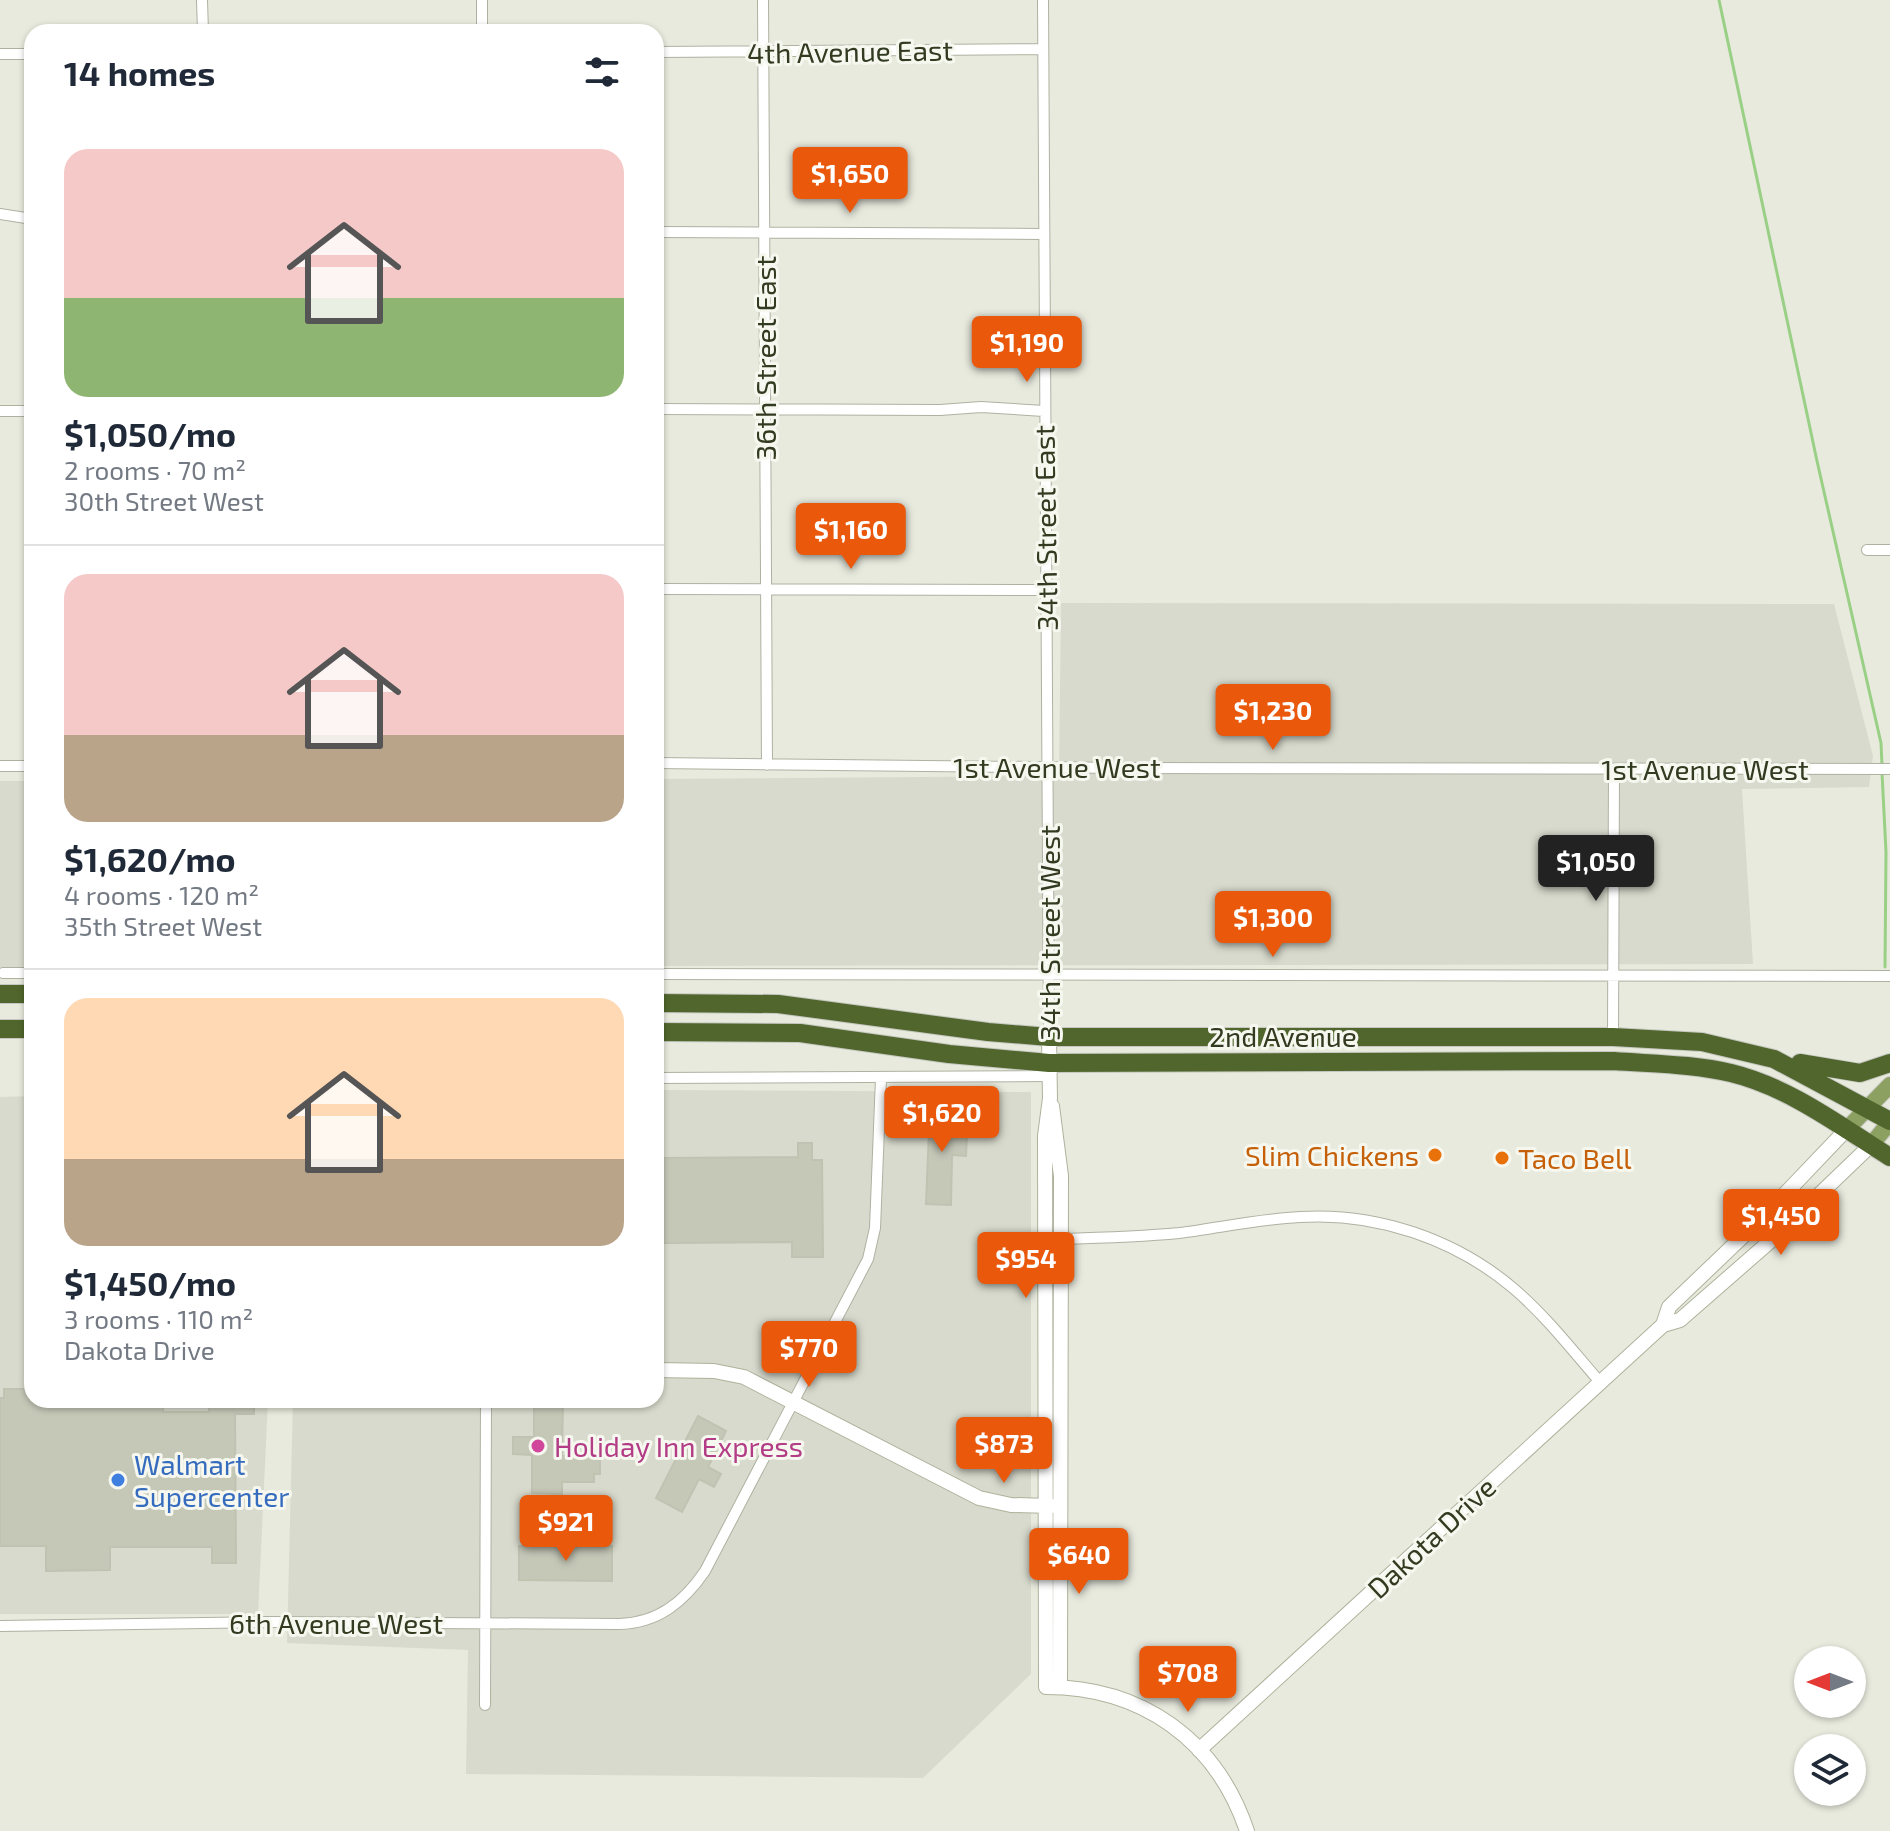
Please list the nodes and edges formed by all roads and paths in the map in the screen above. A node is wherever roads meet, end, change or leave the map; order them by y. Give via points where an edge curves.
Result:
1 (202, 0) edge
2 (482, 0) edge
3 (763, 0) edge
4 (1043, 0) edge
5 (203, 24) edge
6 (482, 24) edge
7 (1043, 49) junction
8 (664, 52) edge
9 (763, 53) junction
10 (0, 54) edge
11 (24, 54) edge
12 (0, 214) edge
13 (24, 218) edge
14 (664, 232) edge
15 (765, 232) junction
16 (1043, 234) junction
17 (664, 409) edge
18 (765, 409) junction
19 (0, 411) edge
20 (24, 411) edge
21 (1044, 411) junction
22 (1867, 550) dead end
23 (1890, 550) edge
24 (766, 588) junction
25 (664, 589) edge
26 (1046, 590) junction
27 (664, 763) edge
28 (767, 765) junction
29 (0, 766) edge
30 (24, 766) edge
31 (1049, 767) junction
32 (1614, 769) junction
33 (1890, 769) edge
34 (3, 973) dead end
35 (24, 973) edge
36 (664, 974) edge
37 (1049, 975) junction
38 (1612, 975) junction
39 (1890, 976) edge
40 (0, 994) edge
41 (24, 994) edge
42 (0, 1003) edge
43 (24, 1003) edge
44 (664, 1003) edge
45 (825, 1009) junction
46 (664, 1014) edge
47 (0, 1029) edge
48 (24, 1029) edge
49 (664, 1032) edge
50 (1049, 1037) junction
51 (1613, 1037) junction
52 (1774, 1059) junction
53 (1890, 1063) edge
54 (1050, 1069) junction
55 (664, 1078) edge
56 (881, 1078) junction
57 (1890, 1085) edge
58 (1050, 1098) junction
59 (1869, 1107) junction
60 (1890, 1122) edge
61 (1846, 1130) junction
62 (1871, 1145) junction
63 (1890, 1157) edge
64 (1061, 1239) junction
65 (1045, 1240) junction
66 (1663, 1325) junction
67 (664, 1370) edge
68 (1600, 1382) junction
69 (794, 1402) junction
70 (486, 1408) edge
71 (1053, 1506) junction
72 (486, 1623) junction
73 (0, 1626) edge
74 (485, 1705) dead end
75 (1199, 1750) junction
76 (1247, 1831) edge

1 - 5 street
2 - 6 street
3 - 9 street, 36th Street East
4 - 7 street, 34th Street East
7 - 9 street, 4th Avenue East
7 - 16 street, 34th Street East
8 - 9 street, 4th Avenue East
9 - 15 street, 36th Street East
10 - 11 street
12 - 13 street
14 - 15 street
15 - 16 street
15 - 18 street, 36th Street East
16 - 21 street, 34th Street East
17 - 18 street
18 - 21 street
18 - 24 street, 36th Street East
19 - 20 street
21 - 26 street, 34th Street East
22 - 23 street
24 - 25 street
24 - 26 street
24 - 28 street, 36th Street East
26 - 31 street, 34th Street East
27 - 28 street, 1st Avenue West
28 - 31 street, 1st Avenue West
29 - 30 street
31 - 32 street, 1st Avenue West
31 - 37 street, 34th Street West
32 - 33 street, 1st Avenue West
32 - 38 street
34 - 35 street
36 - 37 street
37 - 38 street
37 - 50 street, 34th Street West
38 - 39 street
38 - 51 street
40 - 41 highway
42 - 43 highway
44 - 45 highway, 2nd Avenue
45 - 46 highway
45 - 50 highway, 2nd Avenue
47 - 48 highway
49 - 54 highway, 2nd Avenue via 800,1033
50 - 51 highway, 2nd Avenue
50 - 54 street, 34th Street West
51 - 52 highway, 2nd Avenue via 1702,1042
52 - 53 highway via 1860,1073
52 - 59 highway, 2nd Avenue
54 - 56 street
54 - 58 street, 34th Street West
54 - 61 highway, 2nd Avenue via 1614,1061 1693,1067 1733,1073 1768,1086
55 - 56 street
56 - 69 street via 872,1248
57 - 59 main road
58 - 64 street, 34th Street West via 1060,1153
58 - 65 street, 34th Street West
59 - 60 highway, 2nd Avenue
59 - 61 main road
60 - 62 main road
61 - 62 highway, 2nd Avenue
61 - 66 street, Dakota Drive via 1669,1307
62 - 63 highway, 2nd Avenue
62 - 66 street, Dakota Drive via 1680,1320
64 - 65 street
64 - 68 street via 1160,1235 1301,1217 1389,1225 1460,1251 1497,1275 1538,1311
64 - 71 street, 34th Street West
65 - 71 street, 34th Street West
66 - 68 street, Dakota Drive
67 - 69 street via 724,1372
68 - 75 street, Dakota Drive
69 - 71 street via 979,1498
69 - 72 street, 6th Avenue West via 705,1571 670,1609 626,1623
70 - 72 street
71 - 75 street, 34th Street West via 1046,1687 1090,1689 1133,1702 1173,1726
72 - 73 street, 6th Avenue West
72 - 74 street
75 - 76 street via 1228,1788

